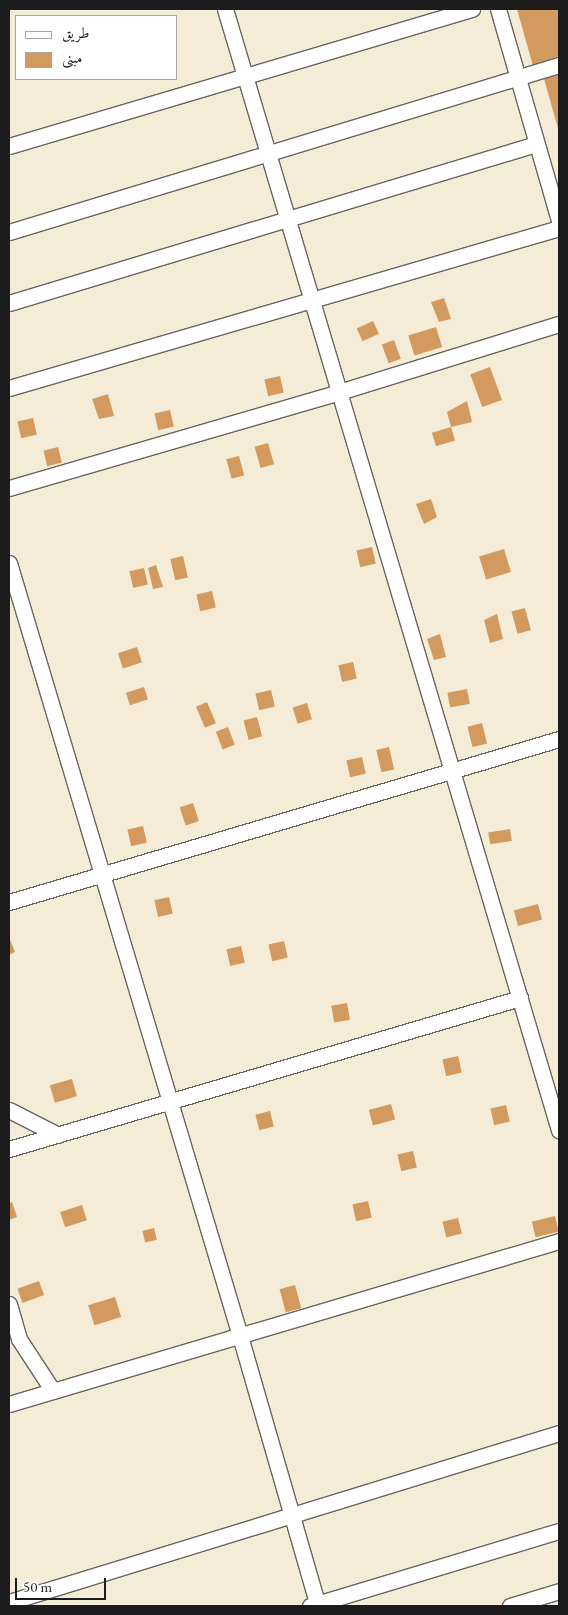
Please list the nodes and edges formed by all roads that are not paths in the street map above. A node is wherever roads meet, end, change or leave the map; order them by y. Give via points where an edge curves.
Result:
1 (225, 9) edge
2 (472, 9) edge
3 (498, 9) edge
4 (559, 64) edge
5 (245, 76) junction
6 (517, 77) junction
7 (536, 144) junction
8 (9, 146) edge
9 (268, 154) junction
10 (552, 170) edge
11 (288, 219) junction
12 (559, 221) edge
13 (559, 228) edge
14 (9, 232) edge
15 (312, 300) junction
16 (9, 303) edge
17 (559, 324) edge
18 (9, 388) edge
19 (339, 392) junction
20 (9, 488) edge
21 (9, 563) edge
22 (559, 739) edge
23 (452, 770) junction
24 (103, 874) junction
25 (9, 902) edge
26 (520, 998) junction
27 (171, 1101) junction
28 (9, 1110) edge
29 (559, 1130) edge
30 (58, 1135) junction
31 (9, 1149) edge
32 (559, 1241) edge
33 (9, 1304) edge
34 (240, 1336) junction
35 (53, 1391) junction
36 (9, 1404) edge
37 (559, 1433) edge
38 (291, 1514) junction
39 (559, 1531) edge
40 (559, 1591) edge
41 (9, 1602) edge
42 (315, 1606) edge
43 (510, 1606) edge

1 - 5 street
2 - 5 street
3 - 6 street
4 - 6 street
5 - 8 street
5 - 9 street
6 - 7 street
6 - 9 street
7 - 10 street
7 - 11 street
9 - 11 street
9 - 14 street
10 - 12 street
11 - 15 street
11 - 16 street
13 - 15 street
15 - 18 street
15 - 19 street
17 - 19 street
19 - 20 street
19 - 23 street
21 - 24 street
22 - 23 street
23 - 24 street
23 - 26 street
24 - 25 street
24 - 27 street
26 - 27 street
26 - 29 street
27 - 30 street
27 - 34 street
28 - 30 street
30 - 31 street
32 - 34 street
33 - 35 street via 19,1340
34 - 35 street
34 - 38 street
35 - 36 street
37 - 38 street
38 - 41 street
38 - 42 street
39 - 42 street
40 - 43 street

